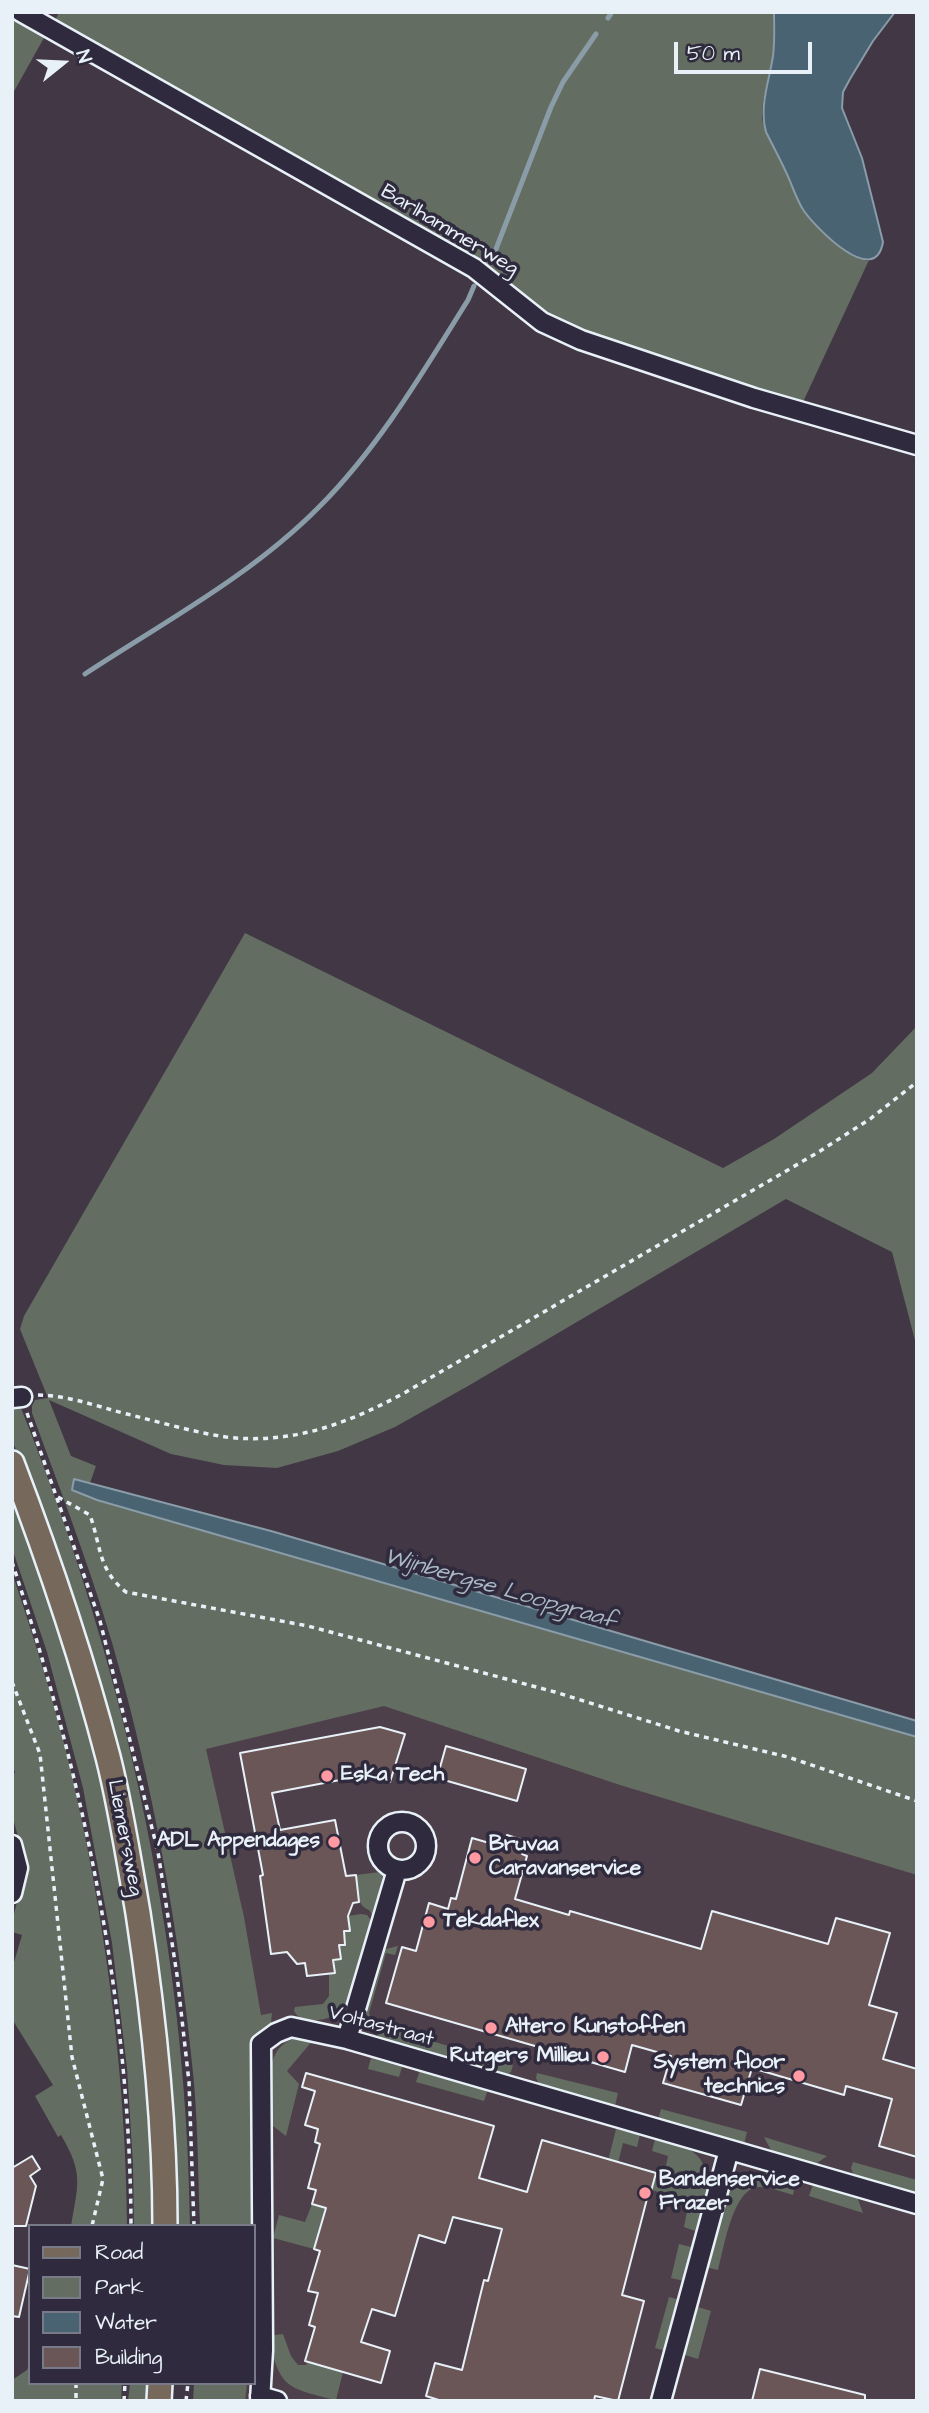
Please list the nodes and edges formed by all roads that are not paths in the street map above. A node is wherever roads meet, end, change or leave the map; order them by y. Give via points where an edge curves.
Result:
1 (21, 12) edge
2 (917, 445) edge
3 (12, 1463) edge
4 (12, 1845) edge
5 (397, 1870) dead end
6 (12, 1893) edge
7 (347, 2039) junction
8 (729, 2150) junction
9 (917, 2204) edge
10 (165, 2224) edge
11 (266, 2399) edge
12 (661, 2401) edge

1 - 2 street, Barlhammerweg via 474,268 542,322 754,398
3 - 10 main road, Liemersweg via 52,1568 85,1675 130,1867 148,1978 159,2090
4 - 6 street via 18,1868
5 - 7 street
7 - 8 street, Voltastraat
7 - 11 street, Voltastraat via 291,2027 261,2044
8 - 9 street, Voltastraat
8 - 12 street

